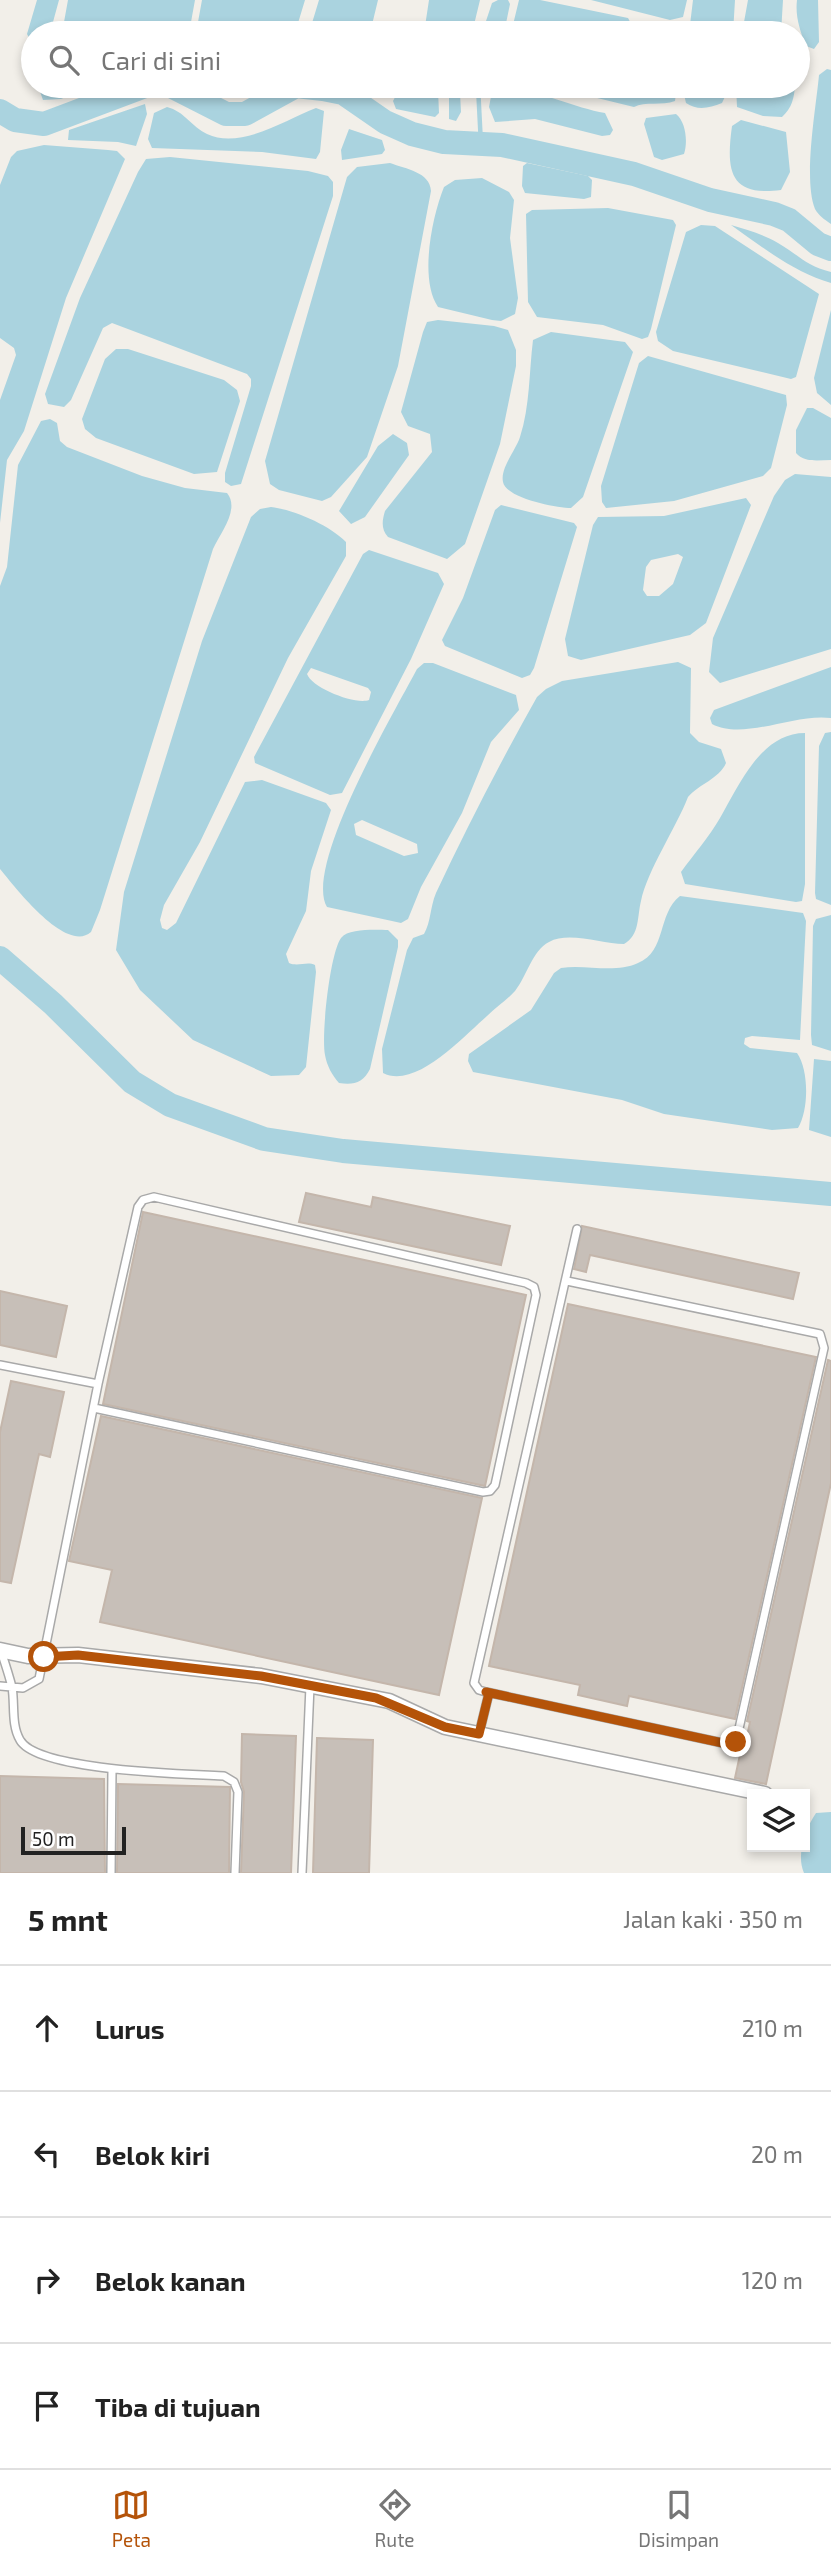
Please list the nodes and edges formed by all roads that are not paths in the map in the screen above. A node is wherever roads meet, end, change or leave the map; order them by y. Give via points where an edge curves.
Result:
1 (577, 1229) dead end
2 (567, 1282) junction
3 (0, 1365) edge
4 (98, 1384) junction
5 (94, 1408) junction
6 (1, 1651) edge
7 (44, 1657) junction
8 (0, 1686) edge
9 (310, 1686) junction
10 (12, 1688) junction
11 (486, 1692) junction
12 (479, 1734) junction
13 (112, 1770) junction
14 (747, 1790) edge
15 (111, 1873) edge
16 (235, 1873) edge
17 (302, 1873) edge

1 - 2 lane
2 - 11 lane via 474,1683
2 - 11 lane via 820,1334 824,1348 736,1742 732,1745
3 - 4 lane
4 - 5 lane
4 - 5 lane via 138,1207 154,1197 526,1283 534,1287 536,1295 490,1491
5 - 7 lane
6 - 7 street
6 - 10 lane
7 - 9 street via 78,1655 169,1664
7 - 10 lane via 36,1682
8 - 10 lane
9 - 12 street via 389,1701 437,1724
9 - 17 lane
10 - 13 lane via 16,1728 23,1746 37,1754
11 - 12 lane
12 - 14 street
13 - 15 lane
13 - 16 lane via 223,1776 234,1782 238,1792

